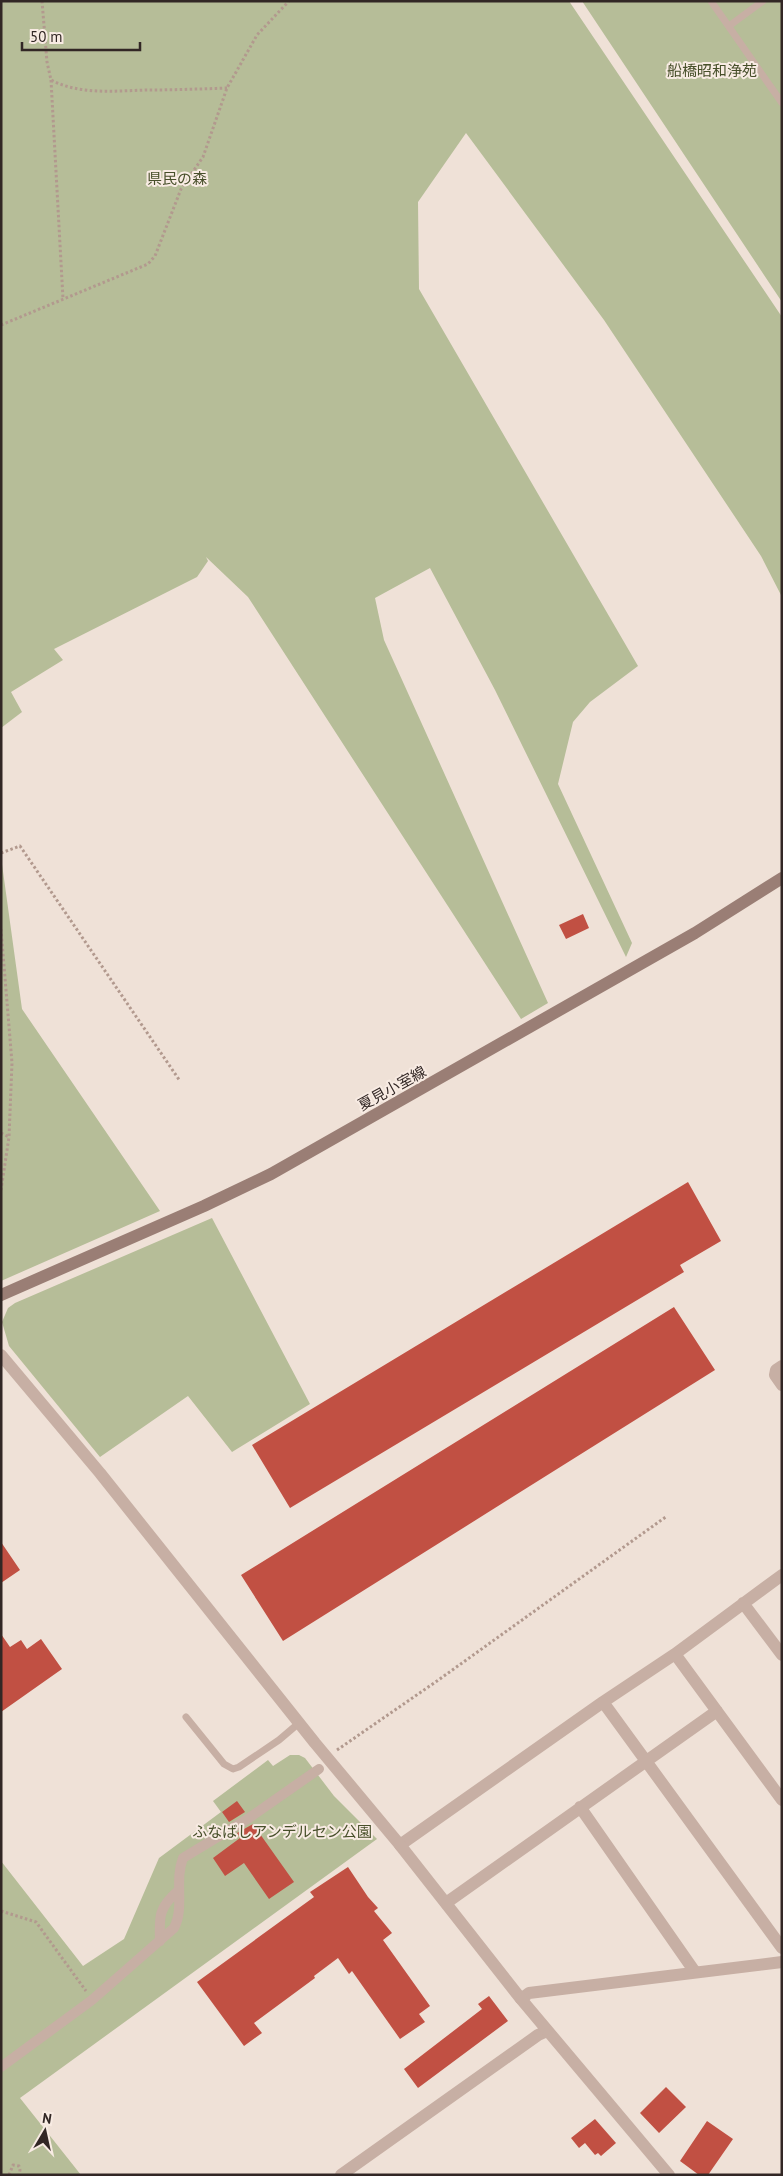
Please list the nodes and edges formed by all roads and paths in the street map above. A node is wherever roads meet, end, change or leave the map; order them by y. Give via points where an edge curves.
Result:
1 (42, 1) edge
2 (289, 1) edge
3 (711, 1) edge
4 (764, 1) edge
5 (729, 26) junction
6 (51, 80) junction
7 (228, 88) junction
8 (782, 103) edge
9 (63, 299) junction
10 (1, 325) edge
11 (1, 853) edge
12 (782, 878) edge
13 (1, 929) edge
14 (180, 1081) dead end
15 (1, 1133) edge
16 (9, 1137) junction
17 (1, 1190) edge
18 (1, 1295) edge
19 (1, 1355) edge
20 (782, 1366) edge
21 (782, 1385) edge
22 (667, 1516) dead end
23 (782, 1575) edge
24 (743, 1603) junction
25 (675, 1654) junction
26 (782, 1654) edge
27 (603, 1702) junction
28 (717, 1711) junction
29 (186, 1717) dead end
30 (299, 1723) junction
31 (327, 1757) junction
32 (646, 1761) junction
33 (319, 1769) dead end
34 (782, 1800) edge
35 (580, 1807) junction
36 (400, 1845) junction
37 (178, 1891) junction
38 (446, 1903) junction
39 (1, 1911) edge
40 (160, 1941) junction
41 (782, 1948) edge
42 (782, 1962) edge
43 (696, 1972) junction
44 (521, 1999) junction
45 (92, 2000) junction
46 (547, 2030) junction
47 (1, 2067) edge
48 (9, 2175) edge
49 (19, 2175) edge
50 (342, 2175) edge
51 (669, 2175) edge

1 - 6 path
2 - 7 path via 257,35
3 - 5 lane
4 - 5 lane
5 - 8 lane
6 - 7 path via 92,91
6 - 9 path
7 - 9 path via 203,157 181,189 155,256 148,264
9 - 10 path
11 - 14 path via 20,846
12 - 18 main road, 夏見小室線 via 695,933 271,1174
13 - 16 path via 12,1063
15 - 16 path
16 - 17 path
19 - 30 street via 106,1480
20 - 21 street via 775,1375
22 - 31 path
23 - 24 street
24 - 25 street
24 - 26 street
25 - 27 street
25 - 28 street
27 - 32 street
27 - 36 street
28 - 32 street
28 - 34 street
29 - 30 lane via 224,1764 233,1769 279,1740
30 - 31 street
31 - 36 street
32 - 35 street
32 - 41 street
33 - 37 street via 183,1858
35 - 38 street
35 - 43 street
36 - 38 street
37 - 40 street via 162,1908
37 - 40 street via 178,1919 174,1928
38 - 44 street
39 - 45 path via 36,1922
40 - 45 street
42 - 43 street
43 - 44 street via 528,1993
44 - 46 street
45 - 47 street
46 - 50 street
46 - 51 street
48 - 49 path via 13,2165 18,2166

